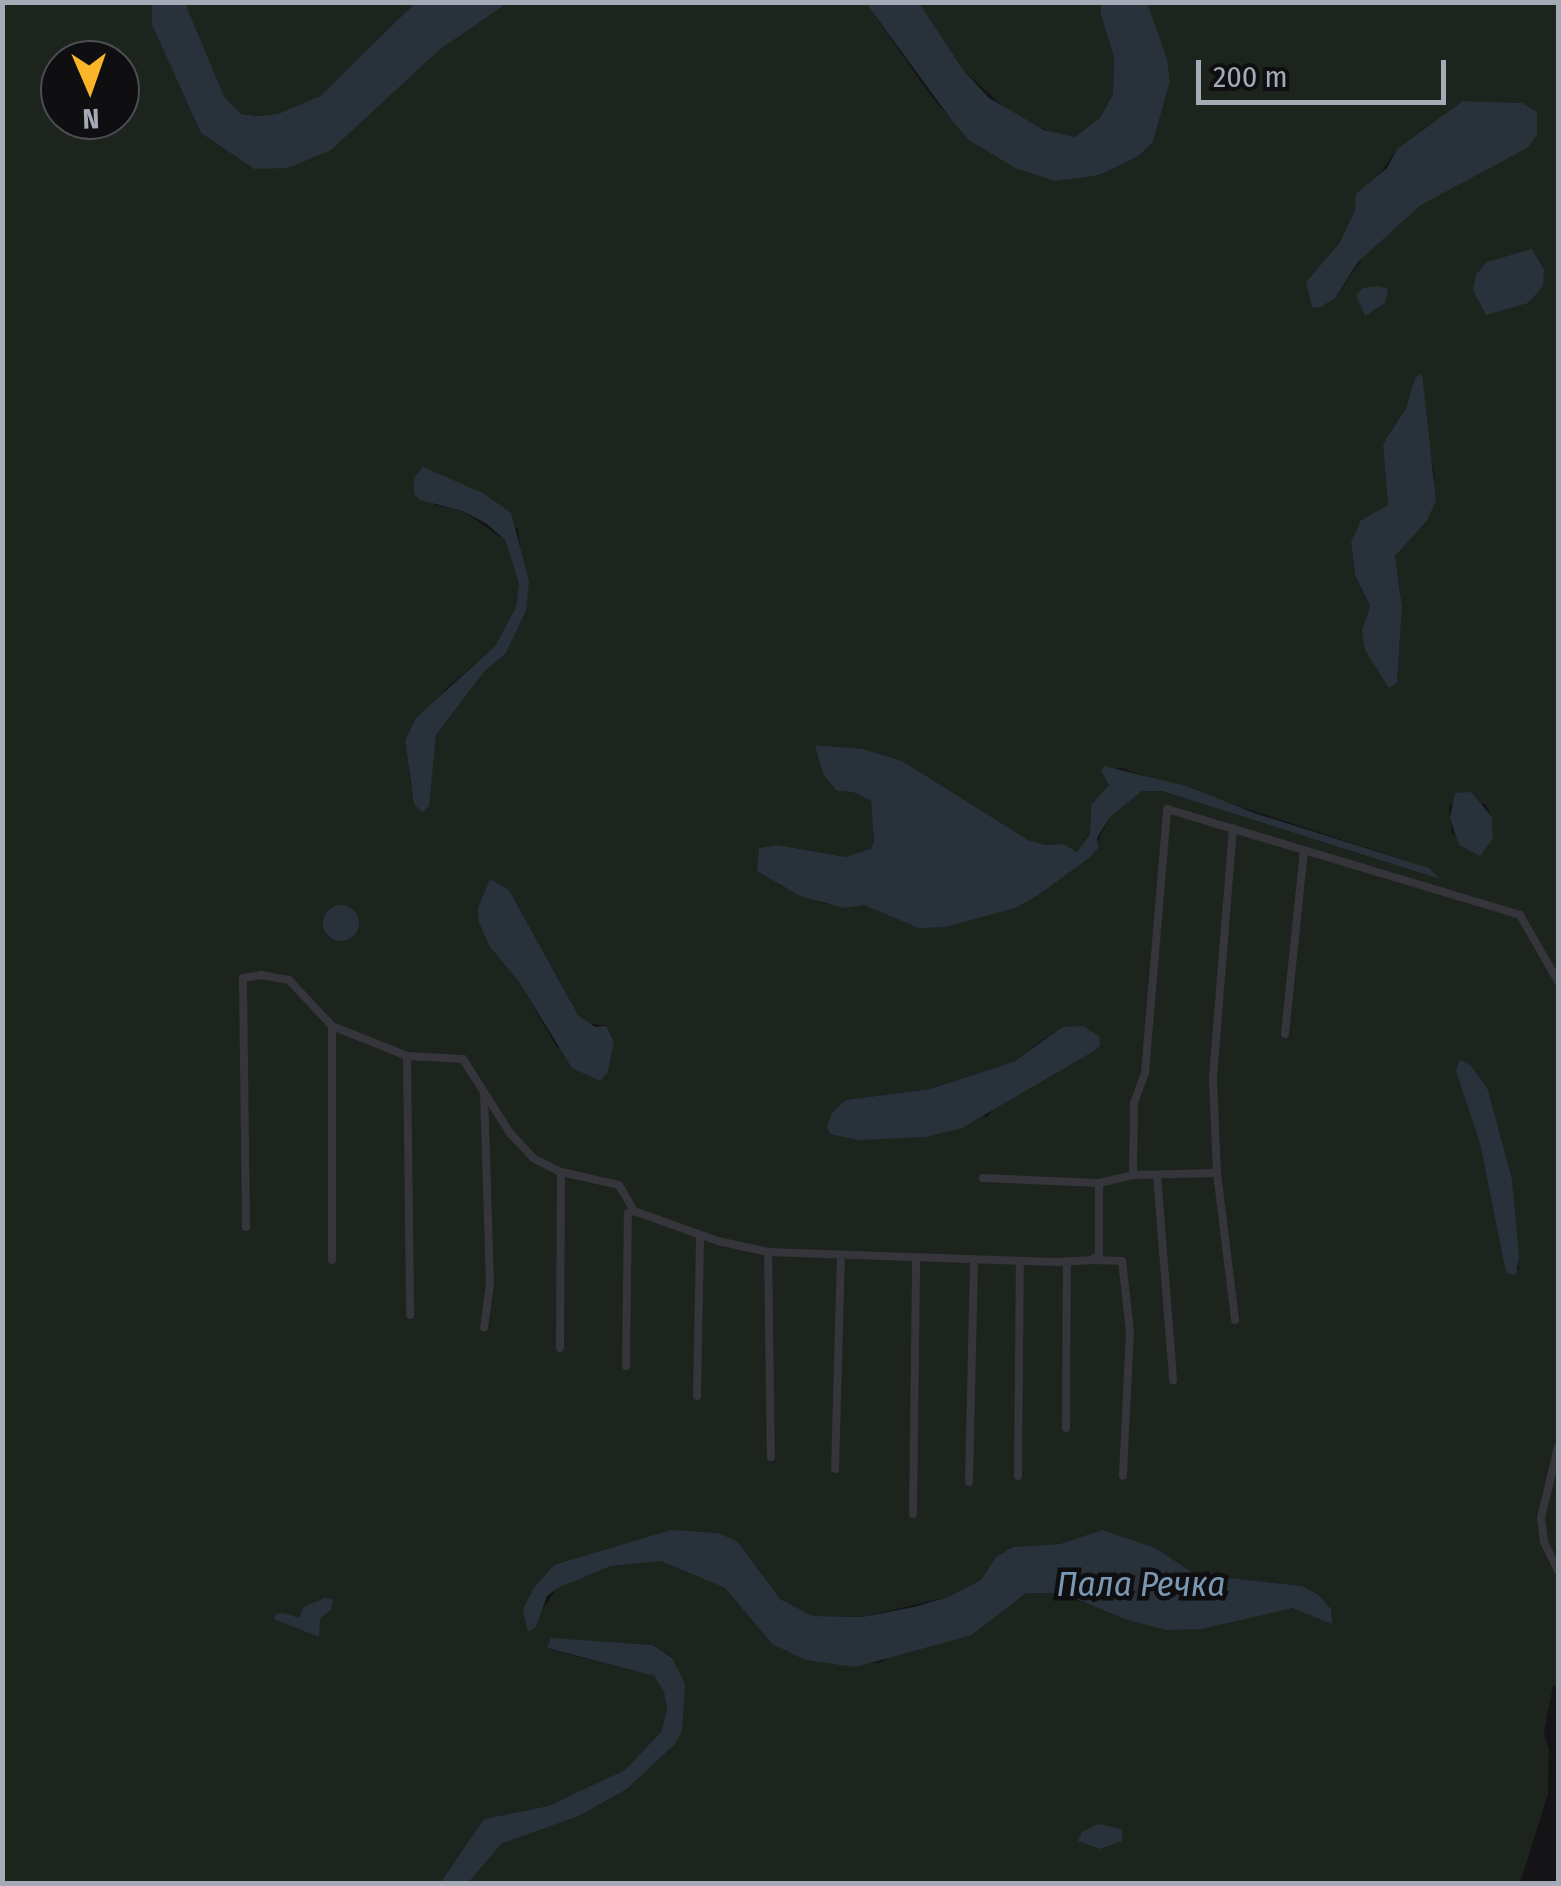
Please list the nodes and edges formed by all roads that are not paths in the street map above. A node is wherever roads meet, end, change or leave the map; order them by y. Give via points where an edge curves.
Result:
1 (1233, 828) junction
2 (1304, 851) junction
3 (1558, 980) edge
4 (332, 1026) junction
5 (1285, 1034) dead end
6 (407, 1056) junction
7 (484, 1092) junction
8 (560, 1172) junction
9 (1217, 1173) junction
10 (1157, 1174) junction
11 (1132, 1175) junction
12 (983, 1178) dead end
13 (1099, 1183) junction
14 (634, 1212) junction
15 (246, 1227) dead end
16 (700, 1236) junction
17 (768, 1252) junction
18 (841, 1257) junction
19 (332, 1260) dead end
20 (916, 1260) junction
21 (974, 1260) junction
22 (1092, 1260) junction
23 (1020, 1261) junction
24 (1067, 1261) junction
25 (410, 1315) dead end
26 (1235, 1320) dead end
27 (484, 1328) dead end
28 (560, 1348) dead end
29 (626, 1366) dead end
30 (1174, 1380) dead end
31 (696, 1396) dead end
32 (1066, 1428) dead end
33 (1558, 1447) edge
34 (771, 1457) dead end
35 (835, 1469) dead end
36 (1018, 1476) dead end
37 (1123, 1476) dead end
38 (970, 1482) dead end
39 (913, 1514) dead end
40 (1558, 1571) edge

1 - 2 street
1 - 9 street via 1213,1080
1 - 11 street via 1168,810
2 - 3 street via 1520,915
2 - 5 street
4 - 6 street
4 - 15 street via 289,980 242,978
4 - 19 street
6 - 7 street via 462,1058
6 - 25 street
7 - 8 street via 533,1158
7 - 27 street via 490,1284
8 - 14 street via 619,1185
8 - 28 street
9 - 10 street
9 - 26 street
10 - 11 street
10 - 30 street
11 - 13 street
12 - 13 street
13 - 22 street via 1099,1254
14 - 16 street
14 - 29 street via 628,1213
16 - 17 street
16 - 31 street
17 - 18 street
17 - 34 street
18 - 20 street
18 - 35 street
20 - 21 street
20 - 39 street
21 - 23 street
21 - 38 street
22 - 24 street
22 - 37 street via 1122,1261 1130,1331
23 - 24 street
23 - 36 street
24 - 32 street
33 - 40 street via 1542,1518 1544,1542

